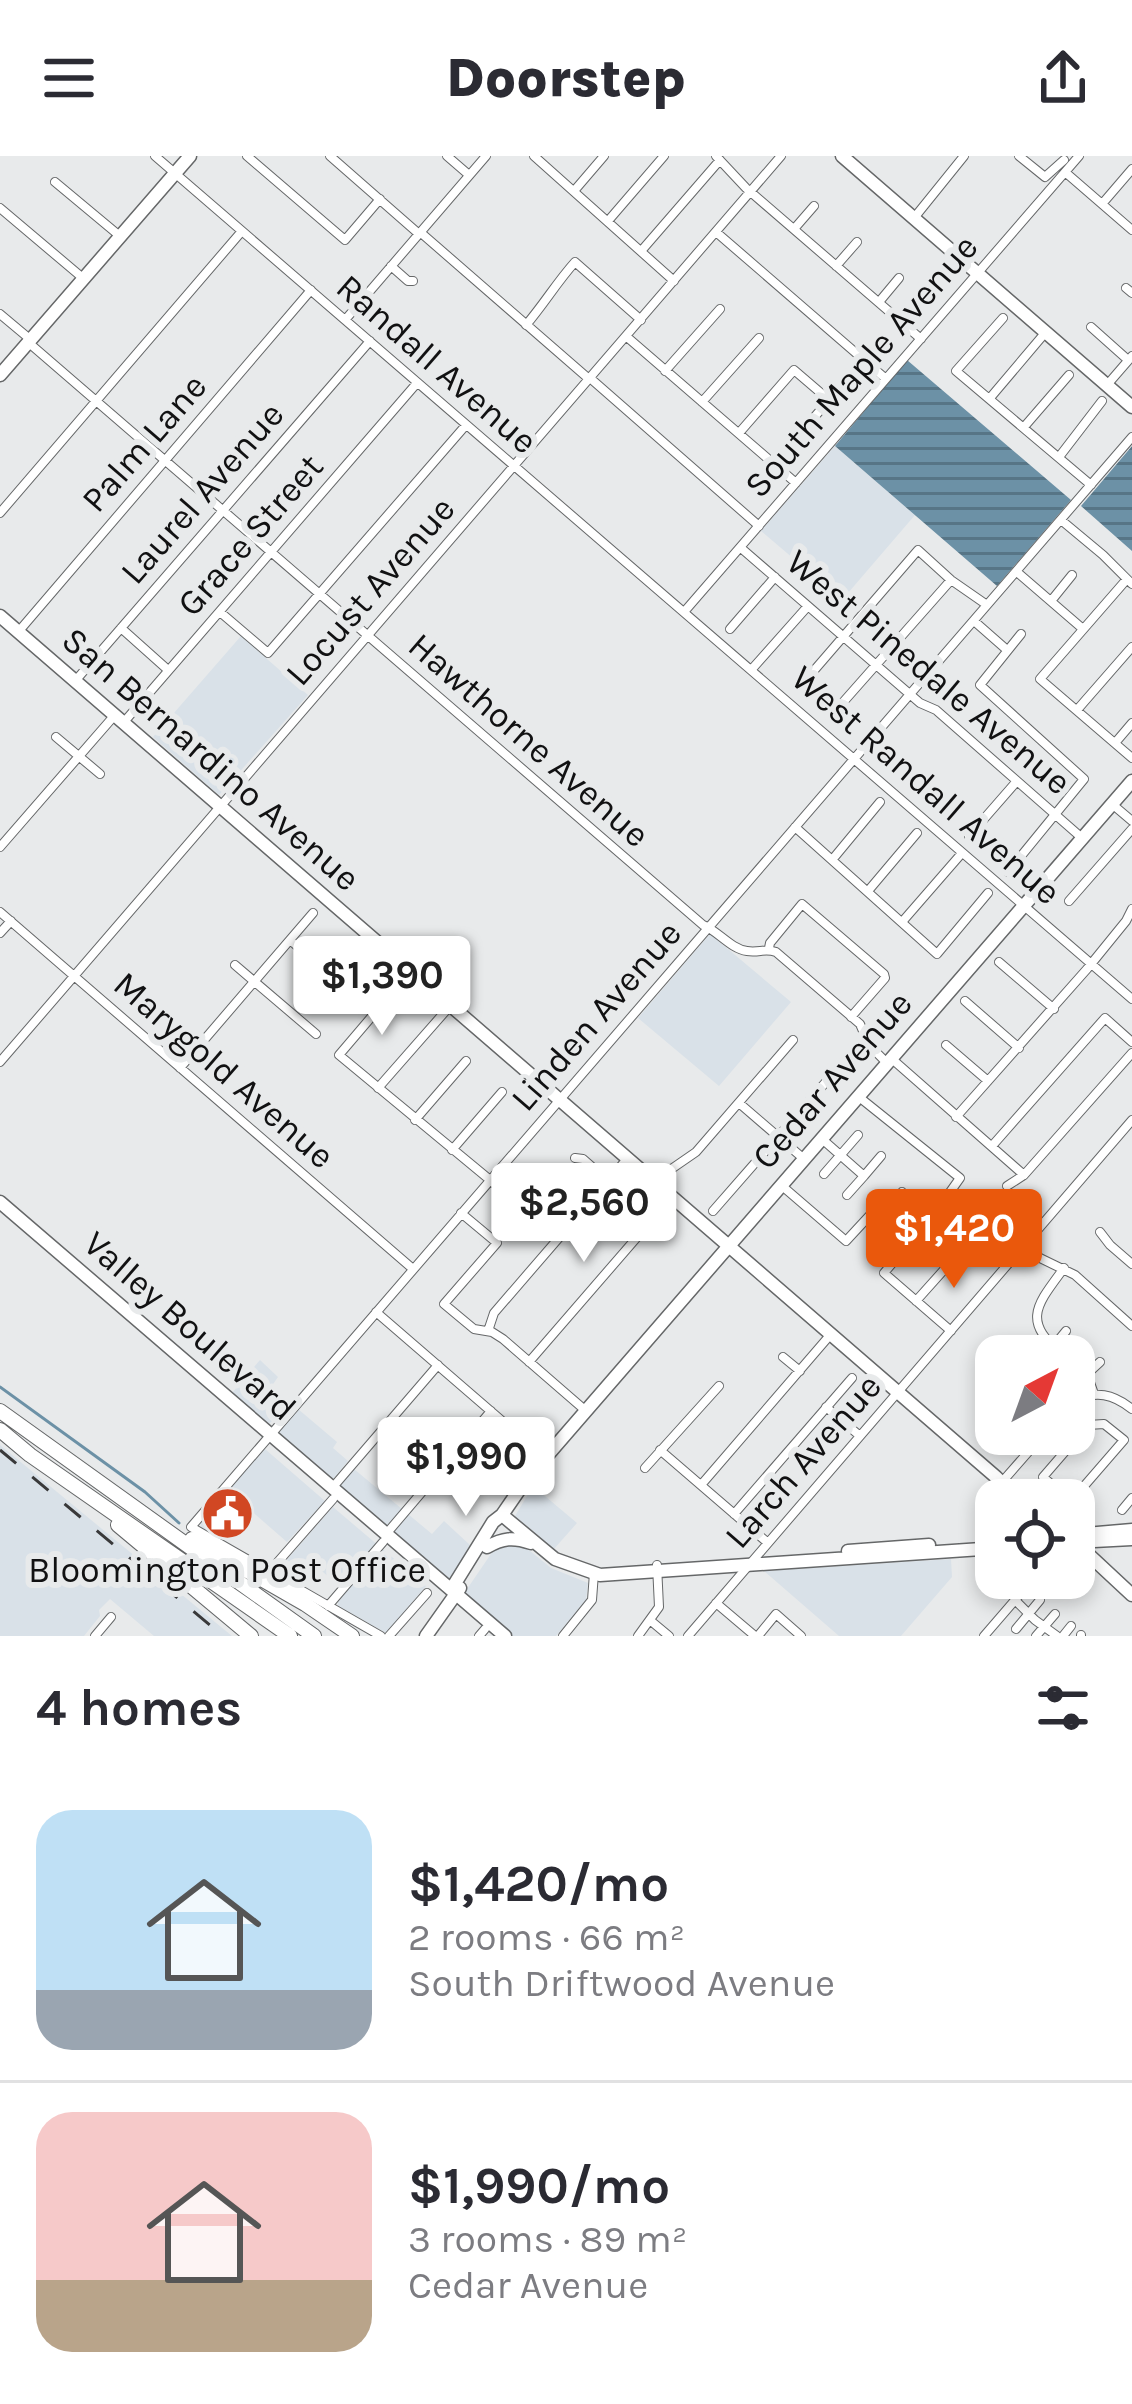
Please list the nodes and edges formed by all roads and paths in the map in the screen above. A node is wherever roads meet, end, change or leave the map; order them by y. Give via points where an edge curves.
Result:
1 (155, 156) edge
2 (190, 156) edge
3 (248, 156) edge
4 (330, 156) edge
5 (447, 156) edge
6 (485, 156) edge
7 (604, 156) edge
8 (664, 156) edge
9 (782, 156) edge
10 (842, 156) edge
11 (964, 156) edge
12 (1018, 156) edge
13 (1079, 156) edge
14 (540, 158) edge
15 (718, 158) edge
16 (1064, 160) dead end
17 (1132, 169) edge
18 (1065, 172) junction
19 (176, 173) junction
20 (469, 175) junction
21 (56, 182) dead end
22 (574, 191) junction
23 (750, 192) junction
24 (380, 199) junction
25 (1102, 204) junction
26 (814, 206) dead end
27 (0, 208) edge
28 (914, 218) junction
29 (608, 220) junction
30 (794, 229) junction
31 (1132, 230) edge
32 (242, 231) junction
33 (716, 232) junction
34 (420, 233) junction
35 (121, 237) junction
36 (857, 242) dead end
37 (642, 250) junction
38 (391, 266) junction
39 (836, 266) junction
40 (977, 273) junction
41 (899, 278) dead end
42 (84, 280) junction
43 (413, 281) dead end
44 (674, 281) junction
45 (311, 290) junction
46 (879, 302) junction
47 (720, 309) dead end
48 (0, 314) edge
49 (1003, 318) dead end
50 (345, 320) junction
51 (641, 320) junction
52 (526, 325) junction
53 (1091, 327) dead end
54 (1046, 332) junction
55 (627, 337) junction
56 (759, 338) dead end
57 (921, 339) junction
58 (370, 341) junction
59 (30, 342) junction
60 (1130, 358) edge
61 (665, 371) junction
62 (0, 375) edge
63 (1069, 375) dead end
64 (589, 379) junction
65 (886, 379) junction
66 (417, 383) junction
67 (1107, 385) junction
68 (990, 398) junction
69 (96, 401) junction
70 (1102, 401) dead end
71 (702, 402) junction
72 (1132, 406) edge
73 (466, 425) junction
74 (1024, 427) junction
75 (739, 433) junction
76 (1132, 437) edge
77 (1058, 457) junction
78 (164, 460) junction
79 (774, 464) junction
80 (514, 466) junction
81 (796, 483) junction
82 (1091, 484) junction
83 (222, 510) junction
84 (0, 513) edge
85 (1060, 520) junction
86 (759, 526) junction
87 (741, 548) junction
88 (270, 552) junction
89 (1017, 572) junction
90 (1072, 575) dead end
91 (776, 577) junction
92 (951, 580) junction
93 (1130, 582) edge
94 (319, 594) junction
95 (1051, 602) junction
96 (987, 605) junction
97 (808, 606) junction
98 (220, 612) junction
99 (684, 612) junction
100 (0, 616) edge
101 (974, 621) junction
102 (121, 628) junction
103 (730, 629) dead end
104 (1084, 629) junction
105 (18, 631) junction
106 (842, 634) junction
107 (1022, 634) dead end
108 (368, 636) junction
109 (1132, 647) edge
110 (1007, 650) junction
111 (876, 665) junction
112 (752, 669) junction
113 (168, 670) junction
114 (76, 681) junction
115 (797, 689) dead end
116 (911, 694) junction
117 (1077, 710) junction
118 (830, 717) dead end
119 (119, 718) junction
120 (1132, 723) edge
121 (56, 736) dead end
122 (1114, 743) junction
123 (79, 755) junction
124 (1132, 758) edge
125 (854, 759) junction
126 (100, 774) dead end
127 (1017, 781) junction
128 (1132, 781) edge
129 (880, 802) dead end
130 (1112, 804) junction
131 (221, 806) junction
132 (1054, 813) junction
133 (1132, 825) edge
134 (795, 827) junction
135 (916, 833) dead end
136 (969, 836) dead end
137 (1082, 838) junction
138 (0, 847) edge
139 (962, 853) junction
140 (832, 860) junction
141 (1008, 872) dead end
142 (868, 891) junction
143 (988, 893) dead end
144 (1070, 901) dead end
145 (1023, 905) junction
146 (1132, 909) edge
147 (0, 912) edge
148 (313, 913) dead end
149 (11, 921) junction
150 (902, 922) junction
151 (708, 927) junction
152 (0, 933) edge
153 (369, 934) junction
154 (290, 940) junction
155 (769, 948) junction
156 (999, 962) dead end
157 (235, 964) dead end
158 (1090, 964) junction
159 (74, 976) junction
160 (332, 976) junction
161 (254, 981) junction
162 (1130, 993) edge
163 (391, 994) dead end
164 (964, 1001) dead end
165 (451, 1005) junction
166 (1054, 1009) junction
167 (374, 1013) junction
168 (851, 1017) junction
169 (316, 1034) dead end
170 (793, 1040) dead end
171 (1132, 1042) edge
172 (946, 1045) dead end
173 (1019, 1048) junction
174 (1132, 1053) edge
175 (889, 1060) junction
176 (0, 1061) edge
177 (466, 1061) dead end
178 (180, 1067) junction
179 (832, 1075) dead end
180 (988, 1082) junction
181 (378, 1088) junction
182 (502, 1092) dead end
183 (858, 1096) junction
184 (559, 1099) junction
185 (739, 1102) junction
186 (956, 1117) junction
187 (415, 1120) junction
188 (1132, 1120) edge
189 (858, 1135) dead end
190 (778, 1136) junction
191 (822, 1138) junction
192 (992, 1146) junction
193 (452, 1150) junction
194 (841, 1155) junction
195 (881, 1156) dead end
196 (575, 1158) dead end
197 (628, 1158) junction
198 (804, 1159) junction
199 (824, 1174) dead end
200 (1024, 1175) junction
201 (864, 1176) junction
202 (490, 1180) junction
203 (608, 1181) junction
204 (657, 1184) junction
205 (781, 1185) junction
206 (1006, 1186) dead end
207 (902, 1192) dead end
208 (847, 1195) dead end
209 (672, 1197) junction
210 (559, 1203) dead end
211 (892, 1205) junction
212 (0, 1206) edge
213 (713, 1211) dead end
214 (461, 1213) junction
215 (578, 1215) junction
216 (920, 1231) junction
217 (1100, 1232) dead end
218 (559, 1237) junction
219 (1025, 1245) junction
220 (729, 1246) junction
221 (959, 1253) dead end
222 (1130, 1260) edge
223 (1064, 1268) junction
224 (413, 1269) junction
225 (916, 1301) junction
226 (376, 1312) junction
227 (1132, 1326) edge
228 (1066, 1330) dead end
229 (488, 1331) junction
230 (951, 1331) junction
231 (831, 1334) junction
232 (1042, 1335) edge
233 (1062, 1335) edge
234 (783, 1357) dead end
235 (529, 1362) junction
236 (1100, 1362) dead end
237 (438, 1365) junction
238 (1095, 1367) edge
239 (800, 1371) junction
240 (852, 1378) dead end
241 (719, 1386) dead end
242 (898, 1393) junction
243 (1095, 1394) edge
244 (1130, 1402) edge
245 (826, 1407) junction
246 (0, 1411) edge
247 (491, 1412) junction
248 (586, 1412) junction
249 (1095, 1424) edge
250 (0, 1430) edge
251 (860, 1436) junction
252 (268, 1437) junction
253 (660, 1450) junction
254 (30, 1455) junction
255 (1025, 1455) edge
256 (1061, 1455) edge
257 (545, 1458) junction
258 (645, 1468) dead end
259 (999, 1479) edge
260 (1005, 1479) edge
261 (1045, 1479) edge
262 (1090, 1479) edge
263 (701, 1485) junction
264 (333, 1494) junction
265 (1132, 1498) edge
266 (1122, 1510) dead end
267 (140, 1511) junction
268 (502, 1514) junction
269 (734, 1514) junction
270 (1132, 1535) edge
271 (385, 1538) junction
272 (1095, 1539) edge
273 (768, 1543) junction
274 (952, 1543) junction
275 (975, 1544) edge
276 (536, 1545) junction
277 (975, 1546) edge
278 (487, 1547) junction
279 (1095, 1548) edge
280 (927, 1552) junction
281 (863, 1554) junction
282 (1095, 1554) edge
283 (752, 1562) junction
284 (1095, 1568) edge
285 (657, 1569) junction
286 (269, 1572) junction
287 (593, 1572) junction
288 (1108, 1574) junction
289 (427, 1593) dead end
290 (1132, 1595) edge
291 (454, 1598) junction
292 (1016, 1599) edge
293 (1040, 1600) dead end
294 (1014, 1602) junction
295 (716, 1604) junction
296 (328, 1606) junction
297 (1028, 1614) junction
298 (1055, 1614) dead end
299 (111, 1617) dead end
300 (651, 1621) junction
301 (1071, 1626) dead end
302 (1043, 1627) junction
303 (1016, 1629) dead end
304 (485, 1634) edge
305 (94, 1636) edge
306 (251, 1636) edge
307 (290, 1636) edge
308 (314, 1636) edge
309 (352, 1636) edge
310 (385, 1636) edge
311 (426, 1636) edge
312 (505, 1636) edge
313 (563, 1636) edge
314 (638, 1636) edge
315 (669, 1636) edge
316 (688, 1636) edge
317 (756, 1636) edge
318 (801, 1636) edge
319 (984, 1636) edge
320 (1036, 1636) edge
321 (1060, 1636) edge

1 - 19 street, Randall Avenue
2 - 19 main road
3 - 24 street via 345,240
4 - 24 street
5 - 20 street
6 - 20 street
7 - 22 street
8 - 29 street
9 - 23 street, Locust Avenue
10 - 28 main road
11 - 28 street
12 - 16 street via 1047,178
13 - 18 street, South Maple Avenue
14 - 22 street
15 - 23 street
15 - 37 street
17 - 25 street
18 - 25 street
18 - 40 street, South Maple Avenue
19 - 32 street, Randall Avenue
19 - 35 main road
20 - 34 street
21 - 35 street
22 - 29 street
23 - 30 street
23 - 33 street, Locust Avenue
24 - 34 street
25 - 31 street
26 - 30 street
27 - 42 street
28 - 40 main road
29 - 37 street
30 - 39 street
32 - 45 street, Randall Avenue
32 - 69 street
33 - 44 street, Locust Avenue
33 - 65 street
34 - 38 street
34 - 52 street
35 - 42 main road
36 - 39 street
37 - 44 street
38 - 43 street
38 - 50 street
39 - 46 street
40 - 54 main road
40 - 57 street, South Maple Avenue
41 - 46 street
42 - 59 main road
44 - 51 street, Locust Avenue
45 - 50 street, Randall Avenue
45 - 78 street, Palm Lane
46 - 57 street
47 - 61 street
48 - 59 street, Hawthorne Avenue
49 - 68 street via 956,371
50 - 58 street, Randall Avenue
51 - 52 street via 575,262
51 - 55 street, Locust Avenue
52 - 64 street
53 - 60 street
54 - 67 main road
54 - 68 street
55 - 61 street
55 - 64 street, Locust Avenue
56 - 71 street
57 - 65 street, South Maple Avenue
58 - 66 street, Randall Avenue
58 - 83 street, Laurel Avenue
59 - 62 main road
59 - 69 street, Hawthorne Avenue
60 - 67 street
61 - 71 street
63 - 74 street
64 - 80 street, Locust Avenue
64 - 86 street
65 - 81 street, South Maple Avenue
66 - 73 street, Randall Avenue
66 - 88 street, Grace Street
67 - 72 main road
68 - 74 street
69 - 78 street, Hawthorne Avenue
69 - 84 street
70 - 77 street
71 - 75 street
73 - 80 street, Randall Avenue
73 - 94 street
74 - 77 street
75 - 79 street
75 - 79 street via 794,370 830,400
76 - 82 street, Linden Avenue
77 - 82 street
78 - 83 street, Hawthorne Avenue
78 - 105 street, Palm Lane
79 - 81 street
80 - 99 street, Randall Avenue
80 - 108 street, Locust Avenue
81 - 86 street, South Maple Avenue
82 - 85 street, Linden Avenue
83 - 88 street, Hawthorne Avenue
83 - 102 street, Laurel Avenue
85 - 89 street, Linden Avenue
85 - 93 street
86 - 87 street, South Maple Avenue
87 - 91 street, West Pinedale Avenue
87 - 99 street, South Maple Avenue
88 - 94 street, Hawthorne Avenue
88 - 98 street, Grace Street
89 - 95 street
89 - 96 street, Linden Avenue
90 - 95 street
91 - 97 street, West Pinedale Avenue
91 - 103 street
92 - 96 street
92 - 106 street via 918,550
92 - 111 street
93 - 104 street
94 - 98 street via 268,653
94 - 108 street, Hawthorne Avenue
95 - 104 street
96 - 101 street, Linden Avenue
97 - 106 street, West Pinedale Avenue
97 - 112 street
98 - 113 street, Grace Street
99 - 112 street, West Randall Avenue
100 - 105 main road, San Bernardino Avenue
101 - 110 street
101 - 116 street, Linden Avenue
102 - 113 street
102 - 114 street, Laurel Avenue
104 - 117 street via 1040,679
105 - 114 main road, San Bernardino Avenue
106 - 111 street, West Pinedale Avenue
106 - 115 street
107 - 110 street
108 - 131 street, Locust Avenue
108 - 151 street, Hawthorne Avenue
109 - 117 street
110 - 132 street via 980,685 1084,779
111 - 116 street, West Pinedale Avenue
111 - 118 street
112 - 125 street, West Randall Avenue
113 - 119 street, Grace Street
114 - 119 main road, San Bernardino Avenue
116 - 125 street, Linden Avenue
116 - 127 street, West Pinedale Avenue
117 - 122 street
119 - 123 street, Grace Street
119 - 131 main road, San Bernardino Avenue
120 - 122 street
121 - 123 street
122 - 124 street
123 - 126 street
123 - 138 street, Grace Street
125 - 134 street, Linden Avenue
125 - 139 street, West Randall Avenue
127 - 132 street, West Pinedale Avenue
127 - 136 street
128 - 130 main road, Cedar Avenue
129 - 140 street
130 - 133 street
130 - 137 main road, Cedar Avenue
131 - 153 main road, San Bernardino Avenue
131 - 159 street, Locust Avenue
132 - 137 street, West Pinedale Avenue
132 - 141 street
133 - 144 street
134 - 140 street
134 - 151 street, Linden Avenue
135 - 142 street
137 - 145 main road, Cedar Avenue
139 - 145 street, West Randall Avenue
139 - 150 street
140 - 142 street
142 - 150 street
143 - 150 street via 937,954
145 - 158 street, West Randall Avenue
145 - 175 main road, Cedar Avenue
146 - 158 street
147 - 149 street, Marygold Avenue
148 - 154 street
149 - 152 street
149 - 159 street, Marygold Avenue
151 - 155 street, Hawthorne Avenue via 739,949
151 - 184 street, Linden Avenue
153 - 160 street
153 - 165 main road, San Bernardino Avenue
154 - 160 street
154 - 161 street
155 - 168 street, Hawthorne Avenue
155 - 168 street via 802,904 884,974
156 - 166 street
157 - 161 street
158 - 162 street, West Randall Avenue
158 - 166 street
159 - 176 street, Locust Avenue
159 - 178 street, Marygold Avenue
160 - 167 street
161 - 169 street
161 - 178 street
163 - 167 street
164 - 173 street
165 - 181 street
165 - 184 main road, San Bernardino Avenue
166 - 173 street
167 - 181 street via 339,1054
168 - 175 street, Hawthorne Avenue
170 - 185 street
171 - 192 street via 1106,1018
172 - 180 street
173 - 180 street
174 - 200 street
175 - 183 main road, Cedar Avenue
175 - 186 street, Hawthorne Avenue
177 - 187 street
178 - 224 street, Marygold Avenue
179 - 190 street
180 - 186 street
181 - 187 street
182 - 193 street
183 - 191 main road, Cedar Avenue
183 - 216 street via 960,1178
184 - 197 main road, San Bernardino Avenue
184 - 202 street, Linden Avenue
185 - 190 street
185 - 204 street
186 - 192 street, Hawthorne Avenue
187 - 193 street
188 - 219 street, Larch Avenue
189 - 194 street
190 - 198 street
190 - 213 street
191 - 194 street
191 - 198 main road, Cedar Avenue
192 - 200 street, Hawthorne Avenue
193 - 202 street
194 - 199 street
194 - 201 street
195 - 201 street
196 - 203 street
197 - 203 street
197 - 204 main road, San Bernardino Avenue
198 - 205 main road, Cedar Avenue
200 - 206 street
201 - 208 street
202 - 214 street, Linden Avenue
202 - 218 street
203 - 215 street
204 - 209 main road, San Bernardino Avenue
205 - 211 street via 846,1241
205 - 220 main road, Cedar Avenue
207 - 211 street
209 - 220 main road, San Bernardino Avenue
209 - 235 street
210 - 215 street
211 - 216 street
212 - 252 main road, Valley Boulevard
214 - 224 street, Linden Avenue
214 - 229 street via 497,1243 444,1304
215 - 218 street
216 - 225 street via 884,1273
217 - 222 street
218 - 229 street via 494,1313
219 - 223 street
219 - 230 street, Larch Avenue
220 - 231 main road, San Bernardino Avenue
220 - 248 main road, Cedar Avenue
221 - 225 street
223 - 227 street
223 - 232 street via 1039,1302
224 - 226 street, Linden Avenue
225 - 230 street
226 - 237 street
226 - 252 street, Linden Avenue
228 - 233 street
229 - 235 street
230 - 242 street, Larch Avenue
231 - 239 street
231 - 242 main road, San Bernardino Avenue
234 - 239 street
235 - 248 street
236 - 238 street
237 - 247 street
237 - 264 street
239 - 263 street
240 - 245 street
241 - 253 street
242 - 251 street, Larch Avenue
242 - 259 main road, San Bernardino Avenue
243 - 244 street
245 - 251 street
245 - 269 street
246 - 267 highway
247 - 257 street
247 - 271 street
248 - 257 main road, Cedar Avenue
249 - 262 street via 1124,1440
250 - 254 highway
251 - 273 street, Larch Avenue
252 - 264 main road, Valley Boulevard
252 - 286 street, Linden Avenue via 191,1527
253 - 258 street
253 - 263 street
254 - 306 highway
254 - 307 highway
255 - 260 street
256 - 261 street
257 - 268 main road, Cedar Avenue
263 - 269 street
264 - 271 main road, Valley Boulevard
264 - 286 street
265 - 266 street
267 - 308 highway
267 - 309 highway
268 - 276 main road
268 - 278 main road, Cedar Avenue
268 - 291 main road, Cedar Avenue via 455,1583
269 - 273 street
270 - 272 main road
270 - 279 main road
271 - 291 main road, Valley Boulevard
271 - 296 street
273 - 283 street, Larch Avenue
274 - 275 main road
274 - 280 main road
274 - 281 main road
276 - 278 main road via 511,1538
276 - 287 main road
277 - 280 main road
278 - 291 main road, Cedar Avenue
280 - 281 main road
281 - 283 main road
282 - 288 main road
283 - 285 main road
283 - 295 street, Larch Avenue
284 - 288 main road
285 - 287 main road
285 - 300 street via 660,1603
286 - 296 street
287 - 313 street via 590,1604
288 - 290 main road
289 - 310 street
291 - 304 main road, Valley Boulevard
291 - 311 main road, Cedar Avenue
291 - 312 main road, Valley Boulevard
292 - 294 street
293 - 297 street
294 - 297 street
294 - 319 street
295 - 316 street, Larch Avenue
295 - 317 street
296 - 310 street
297 - 302 street
297 - 303 street
298 - 302 street
299 - 305 street
300 - 314 street
300 - 315 street
301 - 321 street
302 - 320 street
302 - 321 street
317 - 318 street via 776,1615

